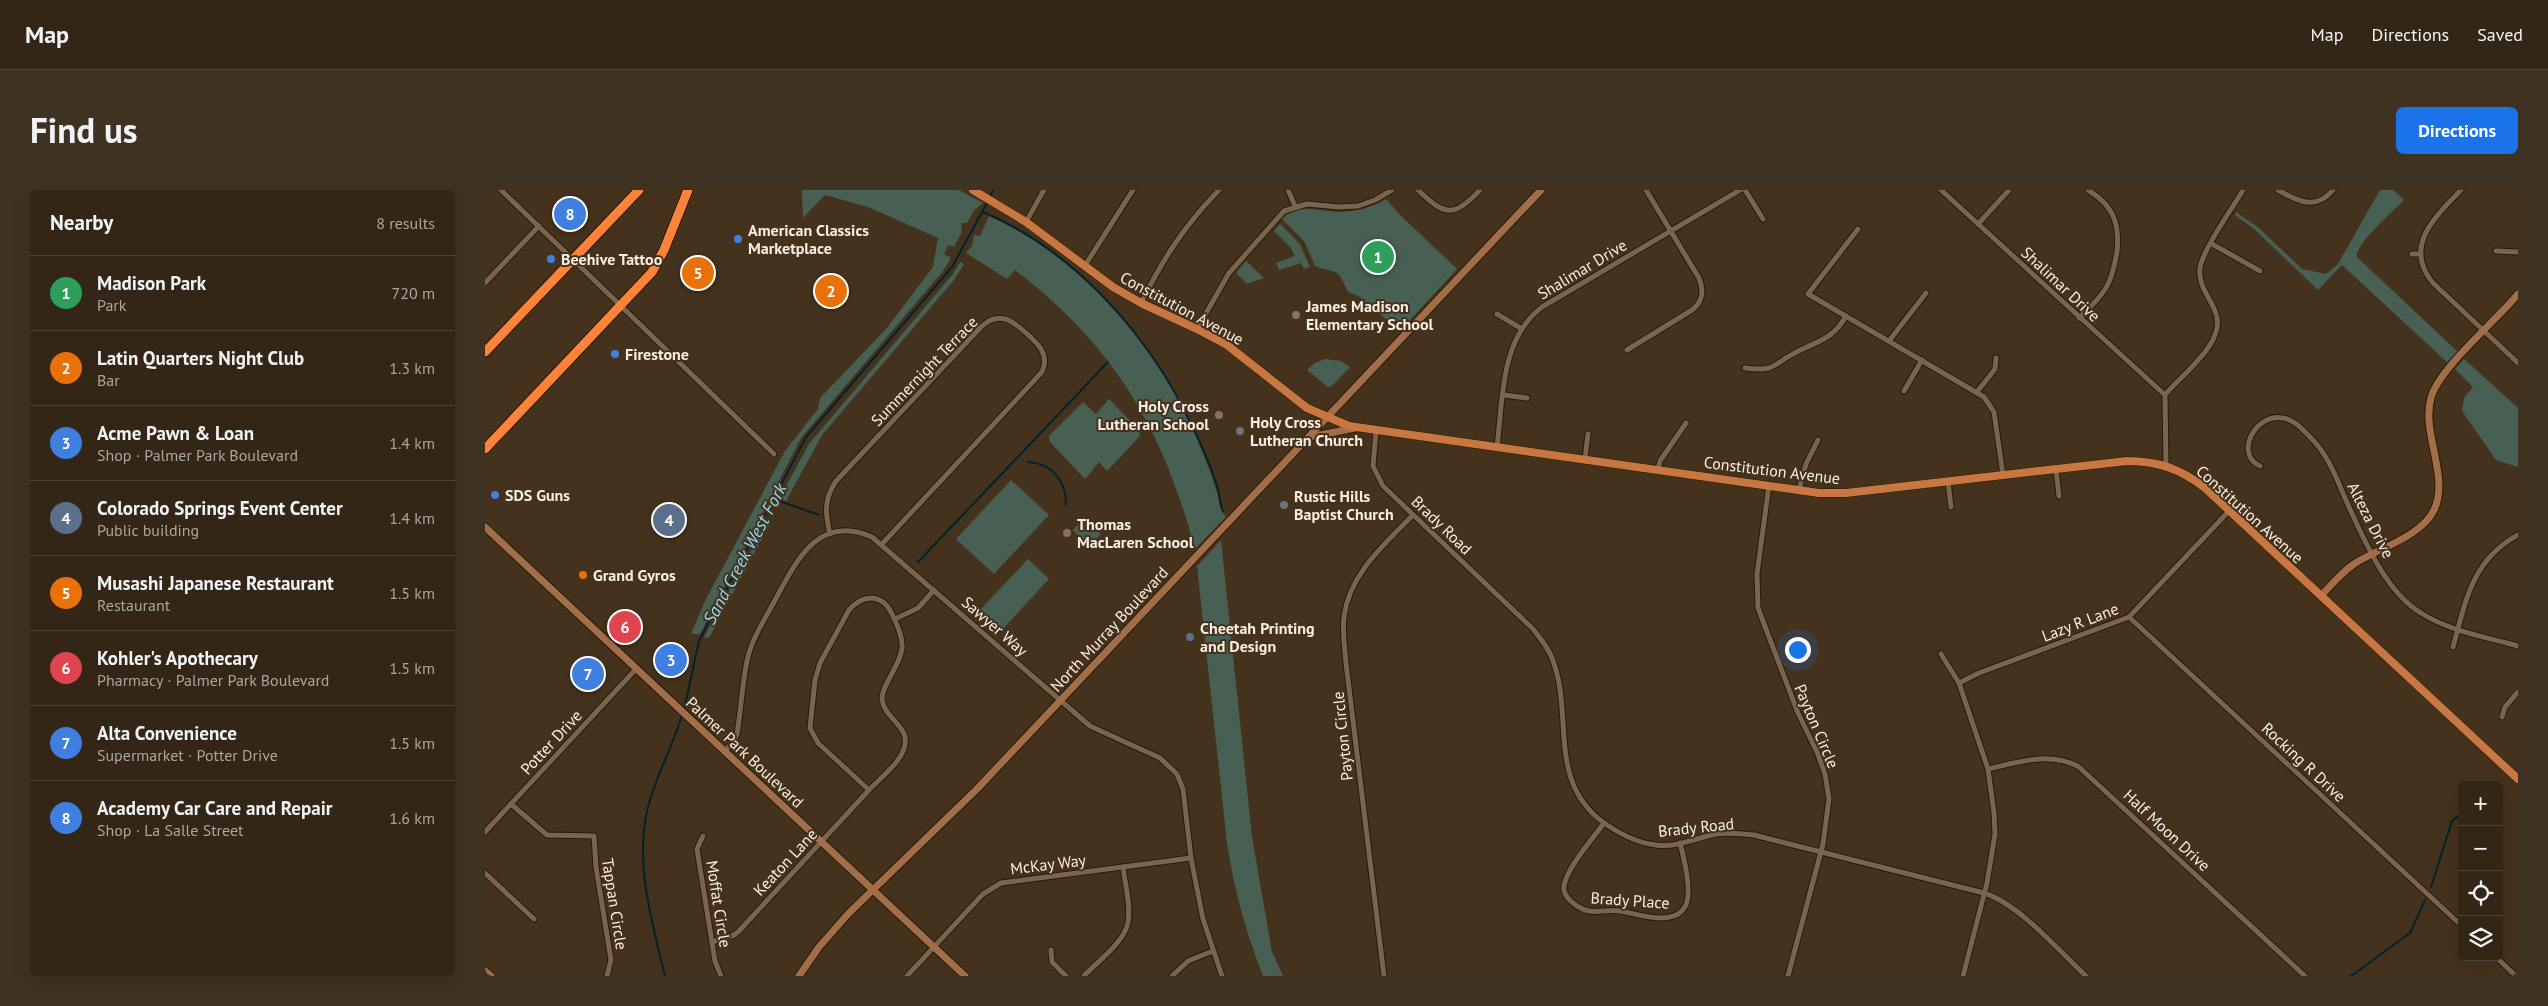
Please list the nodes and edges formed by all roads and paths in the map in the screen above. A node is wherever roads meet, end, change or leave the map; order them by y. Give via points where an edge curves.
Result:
1 (501, 190) edge
2 (639, 190) edge
3 (688, 190) edge
4 (1044, 190) edge
5 (1133, 190) edge
6 (1219, 190) edge
7 (1288, 190) edge
8 (1392, 190) edge
9 (1418, 190) edge
10 (1480, 190) edge
11 (1541, 190) edge
12 (1646, 190) edge
13 (1740, 190) edge
14 (1745, 190) edge
15 (1941, 190) edge
16 (2009, 190) edge
17 (2088, 190) edge
18 (2243, 190) edge
19 (2278, 190) edge
20 (2333, 190) edge
21 (2461, 190) edge
22 (975, 191) edge
23 (1295, 206) junction
24 (1763, 219) dead end
25 (1026, 222) junction
26 (1978, 224) junction
27 (539, 226) junction
28 (1859, 229) dead end
29 (1671, 231) junction
30 (2212, 244) junction
31 (2496, 251) dead end
32 (2518, 252) edge
33 (2412, 254) dead end
34 (2421, 254) junction
35 (574, 259) junction
36 (1084, 267) junction
37 (2260, 271) dead end
38 (485, 283) edge
39 (1926, 293) dead end
40 (2518, 294) edge
41 (1141, 303) junction
42 (621, 304) junction
43 (1497, 314) dead end
44 (1846, 316) junction
45 (2079, 318) junction
46 (1197, 329) junction
47 (1522, 329) junction
48 (2484, 331) junction
49 (1889, 340) junction
50 (1627, 350) dead end
51 (485, 352) edge
52 (1996, 358) dead end
53 (1921, 360) junction
54 (2518, 363) edge
55 (1745, 368) dead end
56 (1904, 391) dead end
57 (1977, 392) junction
58 (1504, 395) junction
59 (2165, 395) junction
60 (1527, 398) dead end
61 (1327, 418) junction
62 (1686, 423) dead end
63 (1355, 428) junction
64 (1376, 431) junction
65 (1588, 434) dead end
66 (1310, 437) junction
67 (1818, 440) dead end
68 (1497, 447) junction
69 (485, 448) edge
70 (774, 454) dead end
71 (1585, 459) junction
72 (2166, 466) junction
73 (2260, 466) dead end
74 (1658, 469) junction
75 (2056, 469) junction
76 (2003, 475) junction
77 (1948, 481) junction
78 (1769, 485) junction
79 (1799, 490) junction
80 (2059, 496) dead end
81 (1951, 507) dead end
82 (2229, 511) junction
83 (1413, 515) junction
84 (485, 527) edge
85 (830, 534) junction
86 (2518, 535) edge
87 (883, 544) junction
88 (2373, 553) junction
89 (935, 590) junction
90 (2321, 596) junction
91 (2129, 617) junction
92 (895, 619) junction
93 (2458, 629) junction
94 (2518, 646) edge
95 (2453, 647) dead end
96 (1941, 654) dead end
97 (636, 670) junction
98 (1959, 683) junction
99 (2518, 692) edge
100 (1061, 701) junction
101 (2502, 717) dead end
102 (725, 751) junction
103 (1989, 769) junction
104 (2518, 779) edge
105 (869, 790) junction
106 (511, 804) junction
107 (1604, 823) junction
108 (485, 832) edge
109 (703, 836) dead end
110 (821, 842) junction
111 (1680, 844) junction
112 (1820, 853) junction
113 (1191, 858) junction
114 (1123, 867) junction
115 (485, 873) edge
116 (873, 890) junction
117 (1984, 892) junction
118 (535, 919) dead end
119 (2458, 922) edge
120 (712, 942) junction
121 (934, 947) junction
122 (1051, 950) dead end
123 (1213, 951) junction
124 (2500, 961) edge
125 (485, 971) edge
126 (491, 976) edge
127 (607, 976) edge
128 (721, 976) edge
129 (799, 976) edge
130 (907, 976) edge
131 (965, 976) edge
132 (1067, 976) edge
133 (1084, 976) edge
134 (1172, 976) edge
135 (1222, 976) edge
136 (1384, 976) edge
137 (1788, 976) edge
138 (1963, 976) edge
139 (2086, 976) edge
140 (2305, 976) edge
141 (2516, 976) edge

1 - 27 street
2 - 35 highway
3 - 42 highway via 660,258
4 - 25 street
5 - 36 street
6 - 41 street via 1169,249
7 - 23 street
8 - 23 street via 1358,206
9 - 10 street via 1439,209 1451,211 1464,206
11 - 61 main road, North Murray Boulevard
12 - 29 street
13 - 29 street, Shalimar Drive
14 - 24 street
15 - 26 street, Shalimar Drive
16 - 26 street
17 - 45 street via 2104,201 2112,212 2118,236 2114,269 2108,285
18 - 30 street
19 - 20 street via 2300,202 2310,203 2326,197
21 - 34 street via 2428,226
22 - 25 main road, Constitution Avenue
23 - 46 street via 1280,215 1236,262
25 - 36 main road, Constitution Avenue
26 - 45 street, Shalimar Drive
27 - 35 street
27 - 38 street
28 - 44 street via 1808,294
29 - 47 street, Shalimar Drive via 1543,307
29 - 50 street via 1699,278 1701,299 1692,310
30 - 37 street
30 - 59 street via 2202,262 2200,274 2202,286 2218,318 2217,336
31 - 32 street
33 - 34 street
34 - 48 street via 2429,278
35 - 42 street
35 - 51 highway
36 - 41 main road, Constitution Avenue
39 - 49 street
40 - 48 main road
41 - 46 main road, Constitution Avenue
42 - 69 highway
42 - 70 street
43 - 47 street
44 - 49 street
44 - 55 street via 1831,335 1777,365 1764,369
45 - 59 street, Shalimar Drive
46 - 61 main road, Constitution Avenue via 1238,353 1298,402
47 - 58 street, Shalimar Drive via 1511,349
48 - 54 street
48 - 88 main road via 2440,379 2431,397 2429,421 2439,490 2434,510 2421,527
49 - 53 street
52 - 57 street via 1995,369
53 - 56 street
53 - 57 street
57 - 76 street via 1988,400 1994,412
58 - 60 street
58 - 68 street, Shalimar Drive
59 - 72 street
61 - 63 main road, Constitution Avenue
61 - 66 main road, North Murray Boulevard
62 - 74 street
63 - 64 main road, Constitution Avenue
63 - 66 main road
64 - 68 main road, Constitution Avenue
64 - 83 street, Brady Road via 1375,474
65 - 71 street
66 - 100 main road, North Murray Boulevard
67 - 79 street via 1806,464
68 - 71 main road, Constitution Avenue
71 - 74 main road, Constitution Avenue
72 - 75 main road, Constitution Avenue via 2127,461
72 - 82 main road, Constitution Avenue via 2196,481
73 - 88 street, Alteza Drive via 2254,463 2248,449 2249,438 2255,428 2277,418 2299,426 2329,461
74 - 78 main road, Constitution Avenue
75 - 76 main road, Constitution Avenue
75 - 80 street
76 - 77 main road, Constitution Avenue
77 - 79 main road, Constitution Avenue via 1846,493
77 - 81 street
78 - 79 main road, Constitution Avenue
78 - 112 street, Payton Circle via 1756,599 1825,774 1829,812
82 - 90 main road, Constitution Avenue
82 - 91 street, Lazy R Lane
83 - 107 street, Brady Road via 1533,629 1547,649 1559,684 1565,753 1571,779 1582,800
83 - 136 street, Payton Circle via 1357,579 1343,624
84 - 97 main road, Palmer Park Boulevard
85 - 87 street, Sawyer Way via 857,532
85 - 87 street, Summernight Terrace via 826,507 836,481 982,326 995,318 1014,322 1043,351 1043,372
85 - 102 street, Sawyer Way via 803,551 755,638 747,661 737,734
86 - 93 street via 2496,549 2482,565
87 - 89 street, Sawyer Way
88 - 90 main road via 2345,570
88 - 93 street, Alteza Drive via 2390,583 2409,605
89 - 92 street via 918,608
89 - 100 street, Sawyer Way
90 - 104 main road, Constitution Avenue
91 - 98 street, Lazy R Lane
91 - 119 street, Rocking R Drive
92 - 105 street, Keaton Lane via 904,649 885,688 883,701 904,734 905,748
92 - 105 street, Keaton Lane via 880,600 865,599 856,603 820,663 815,680 810,721 812,735
93 - 94 street, Alteza Drive
93 - 95 street
96 - 98 street
97 - 102 main road, Palmer Park Boulevard
97 - 106 street, Potter Drive
98 - 103 street
99 - 101 street via 2505,706
100 - 113 street, Sawyer Way via 1097,731 1160,758 1172,767 1183,789
100 - 116 main road, North Murray Boulevard
102 - 110 main road, Palmer Park Boulevard
103 - 117 street via 1995,834
103 - 140 street, Half Moon Drive via 2024,760 2053,758 2079,767
105 - 110 street, Keaton Lane
106 - 108 street, Potter Drive
106 - 127 street, Tappan Circle via 547,835 594,836 611,960
107 - 111 street, Brady Road via 1643,843 1658,846
107 - 111 street, Brady Place via 1569,872 1565,883 1564,890 1570,900 1589,912 1617,910 1660,918 1681,913 1687,901 1686,866
109 - 120 street, Moffat Circle via 697,849
110 - 116 main road, Palmer Park Boulevard
110 - 120 street, Keaton Lane via 739,931
111 - 112 street, Brady Road via 1716,834 1739,834 1767,838
112 - 117 street, Brady Road
112 - 137 street, Payton Circle
113 - 114 street, McKay Way
113 - 123 street, Sawyer Way
114 - 121 street, McKay Way via 1001,883 983,894
114 - 133 street via 1129,913 1127,926 1120,938
115 - 118 street
116 - 121 main road, Palmer Park Boulevard
116 - 129 main road, North Murray Boulevard via 833,931
117 - 138 street
117 - 139 street, Brady Road via 2014,909
120 - 128 street, Moffat Circle
121 - 130 street, McKay Way
121 - 131 main road, Palmer Park Boulevard
122 - 132 street via 1052,962
123 - 134 street via 1188,961
123 - 135 street, Sawyer Way
124 - 141 street
125 - 126 main road

